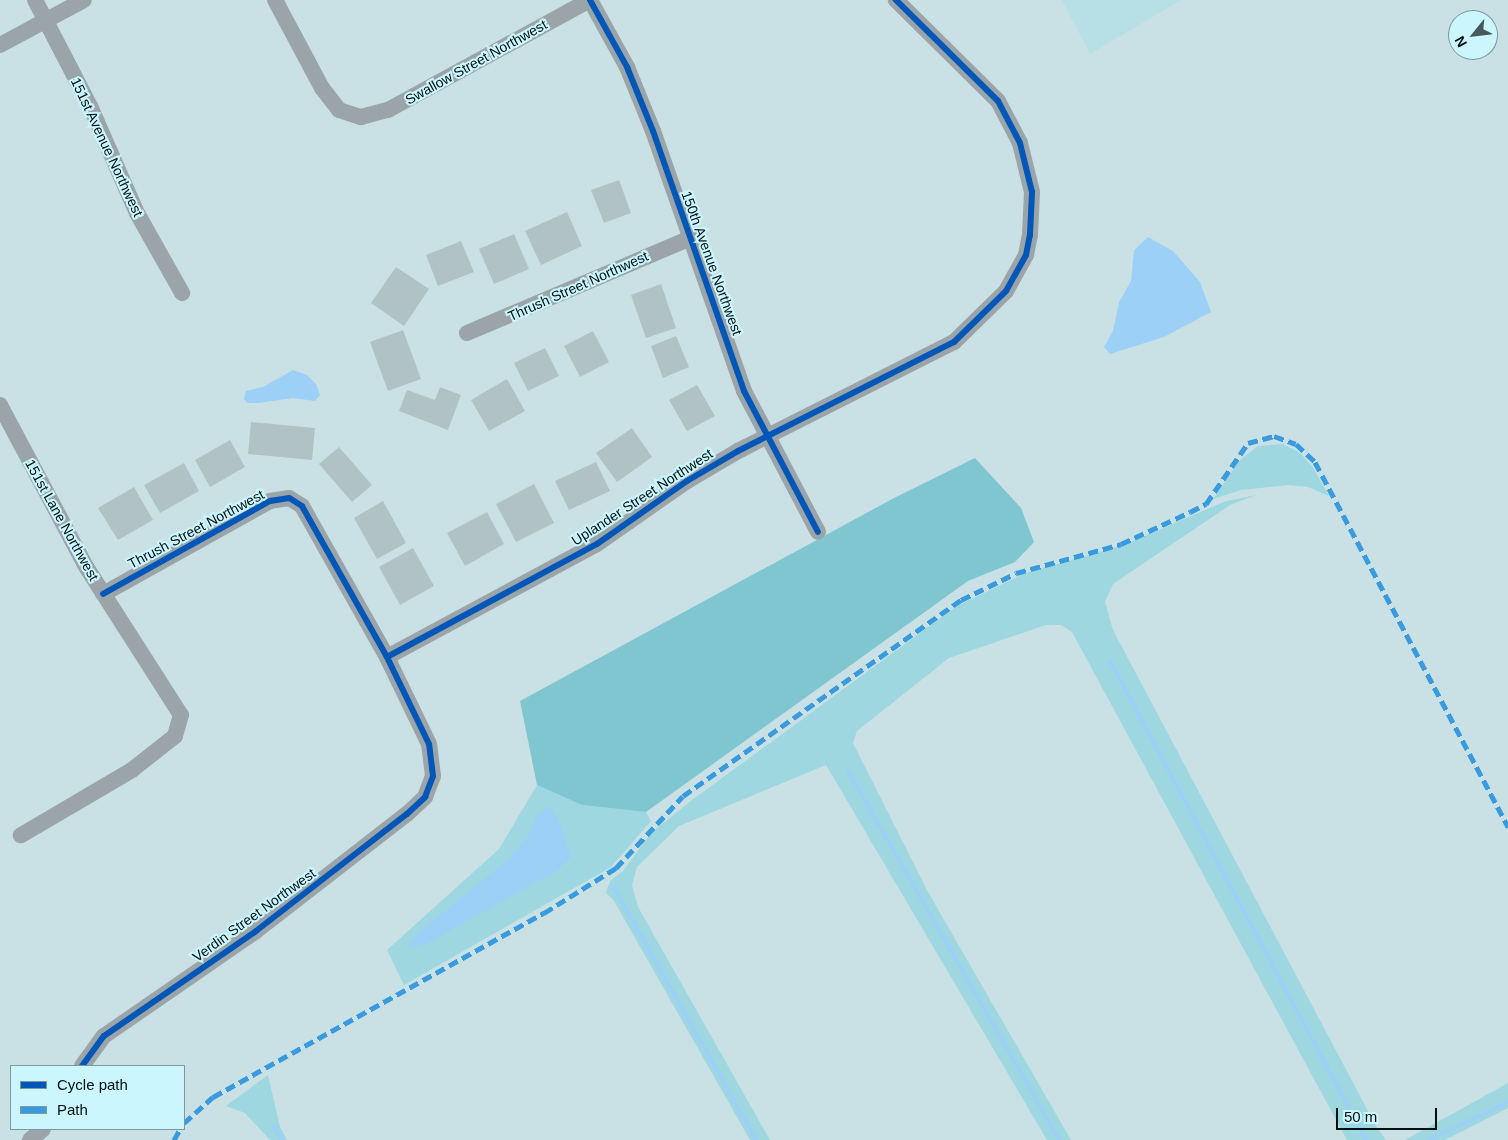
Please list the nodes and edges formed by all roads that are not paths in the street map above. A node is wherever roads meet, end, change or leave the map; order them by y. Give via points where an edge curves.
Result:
1 (35, 0) edge
2 (84, 0) edge
3 (274, 0) edge
4 (590, 0) edge
5 (896, 0) edge
6 (46, 20) junction
7 (0, 45) edge
8 (688, 239) junction
9 (182, 293) dead end
10 (467, 333) dead end
11 (0, 405) edge
12 (768, 436) junction
13 (818, 532) dead end
14 (103, 594) junction
15 (386, 657) junction
16 (21, 835) dead end
17 (83, 1065) edge
18 (42, 1130) edge
19 (30, 1140) edge

1 - 6 street, 151st Avenue Northwest
2 - 6 street
3 - 4 street, Swallow Street Northwest via 322,88 340,110 360,117 388,110
4 - 8 street, 150th Avenue Northwest via 627,67 653,132
5 - 12 street, Uplander Street Northwest via 998,101 1020,143 1032,192 1026,255 1006,291 954,342
6 - 7 street
6 - 9 street, 151st Avenue Northwest via 90,106 138,213
8 - 10 street, Thrush Street Northwest
8 - 12 street, 150th Avenue Northwest via 744,391
11 - 14 street, 151st Lane Northwest
12 - 13 street, 150th Avenue Northwest
12 - 15 street, Uplander Street Northwest via 687,481 597,544
14 - 15 street, Thrush Street Northwest via 270,501 289,498 302,506
14 - 16 street, 151st Lane Northwest via 175,701 181,715 176,736 132,770
15 - 17 street, Verdin Street Northwest via 429,744 433,776 425,797 256,931 104,1036
18 - 19 street

